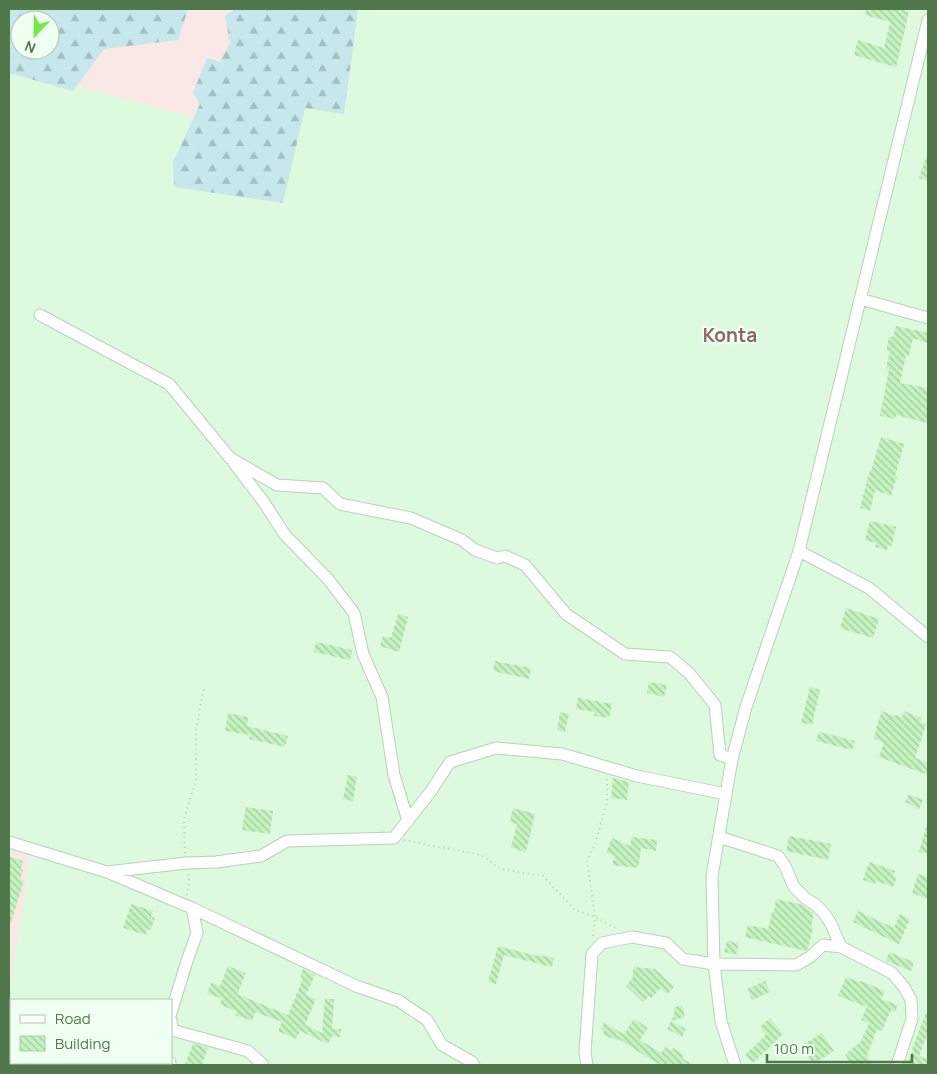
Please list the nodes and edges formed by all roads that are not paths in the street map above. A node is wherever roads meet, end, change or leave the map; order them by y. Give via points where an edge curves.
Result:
1 (928, 20) edge
2 (860, 299) junction
3 (40, 315) dead end
4 (928, 318) edge
5 (230, 458) junction
6 (799, 551) junction
7 (928, 637) edge
8 (732, 759) junction
9 (726, 794) junction
10 (408, 820) junction
11 (719, 837) junction
12 (9, 842) edge
13 (107, 872) junction
14 (188, 906) junction
15 (841, 947) junction
16 (714, 964) junction
17 (172, 1010) edge
18 (172, 1030) edge
19 (263, 1065) edge
20 (474, 1065) edge
21 (587, 1065) edge
22 (735, 1065) edge
23 (897, 1065) edge

1 - 2 street
2 - 4 street
2 - 6 street
3 - 5 street via 169,384
5 - 8 street via 277,485 323,488 340,504 410,518 462,540 476,550 497,558 505,556 525,565 566,614 625,654 670,657 689,673 715,706 720,755
5 - 10 street via 285,535 328,579 354,614 363,654 382,697 394,775
6 - 7 street via 868,588
6 - 8 street via 746,707
8 - 9 street
9 - 10 street via 637,776 562,754 496,748 450,762
9 - 11 street
10 - 13 street via 394,838 287,841 261,856
11 - 15 street via 778,856 794,887 824,913
11 - 16 street via 712,876
12 - 13 street
13 - 14 street
14 - 17 street via 197,933
14 - 20 street via 356,986 400,1001 427,1020 442,1045
15 - 16 street via 822,945 796,965
15 - 23 street via 892,973 911,1000 912,1020
16 - 21 street via 682,959 666,943 632,937 602,943 592,954 585,1052
16 - 22 street via 721,1021
18 - 19 street via 248,1051

